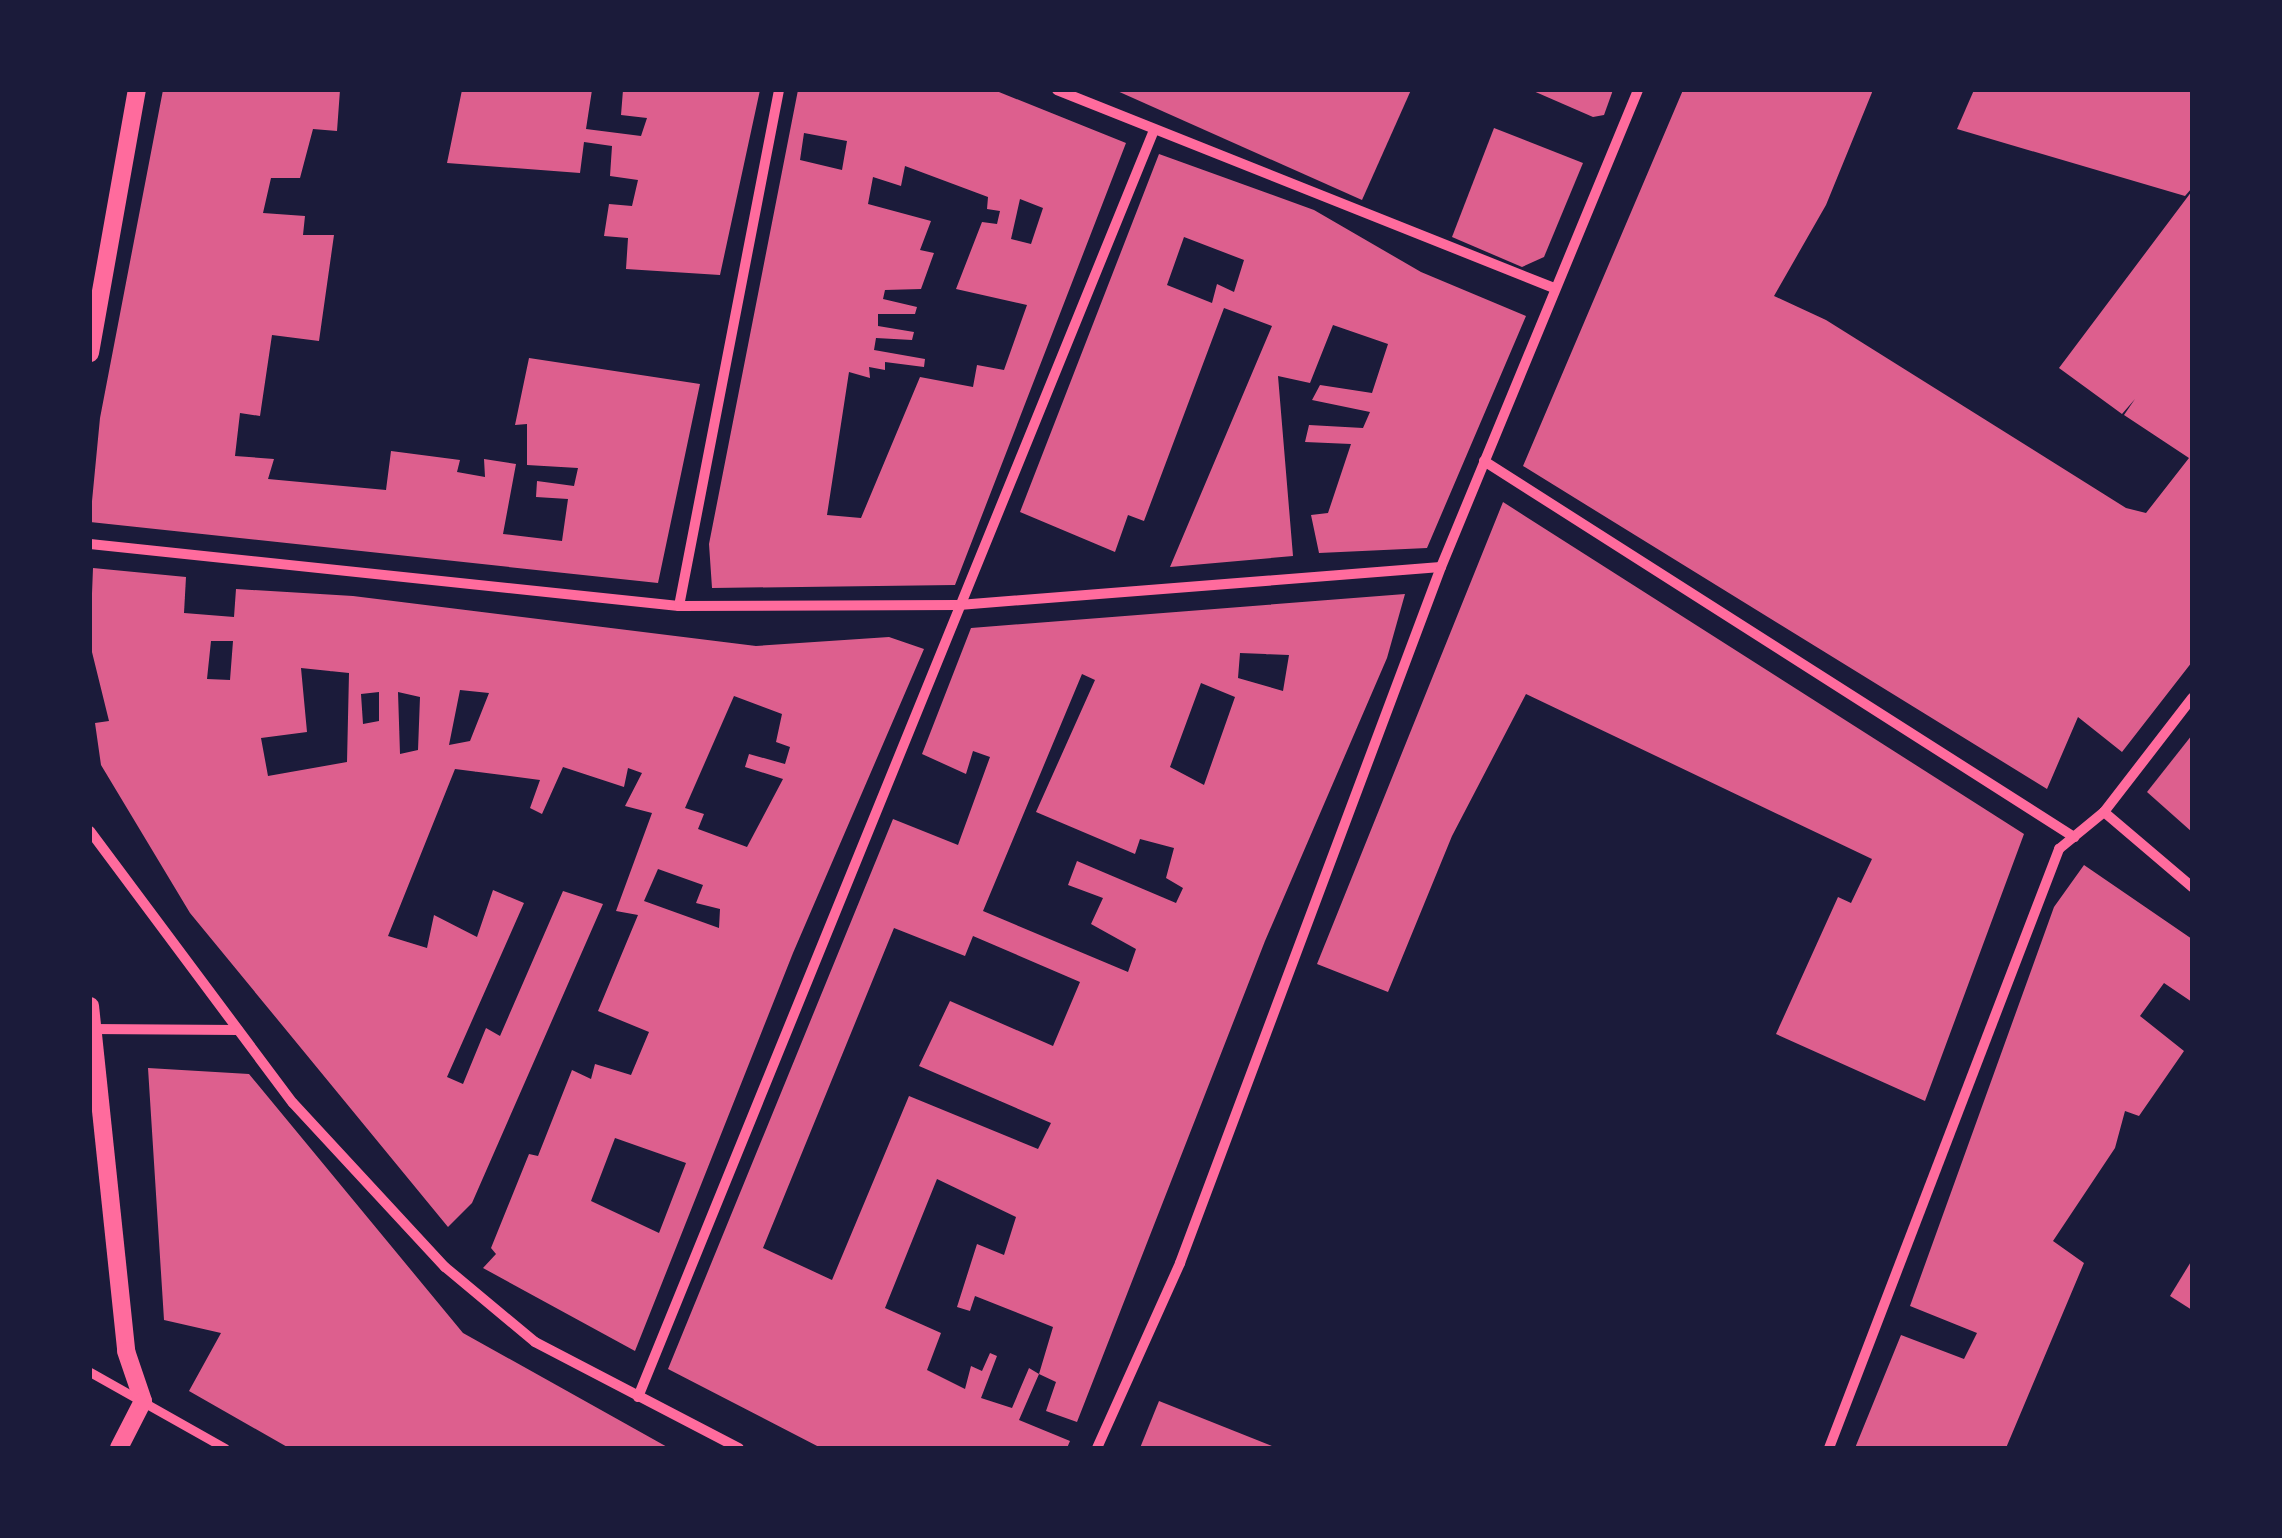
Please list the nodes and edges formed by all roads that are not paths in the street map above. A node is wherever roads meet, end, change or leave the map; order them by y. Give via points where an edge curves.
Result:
1 (137, 90) edge
2 (779, 90) edge
3 (1057, 90) edge
4 (1638, 90) edge
5 (1154, 130) junction
6 (1554, 288) junction
7 (90, 353) edge
8 (1484, 461) junction
9 (90, 544) edge
10 (1441, 567) junction
11 (959, 605) junction
12 (679, 606) junction
13 (2192, 698) edge
14 (2104, 812) junction
15 (90, 832) edge
16 (2074, 837) junction
17 (2192, 886) edge
18 (90, 1006) edge
19 (91, 1028) edge
20 (238, 1030) junction
21 (90, 1372) edge
22 (638, 1397) junction
23 (143, 1401) junction
24 (119, 1448) edge
25 (226, 1448) edge
26 (739, 1448) edge
27 (1097, 1448) edge
28 (1829, 1448) edge

1 - 7 street
2 - 12 street
3 - 5 street
4 - 6 street
5 - 6 street
5 - 11 street
6 - 8 street
8 - 10 street
8 - 16 street
9 - 12 street
10 - 11 street
10 - 27 street via 1180,1263
11 - 12 street
11 - 22 street
13 - 14 street
14 - 16 street
14 - 17 street
15 - 20 street
16 - 28 street via 2058,850
18 - 19 street
19 - 20 street
19 - 23 street via 126,1351
20 - 22 street via 293,1103 446,1267 534,1342
21 - 23 street
22 - 26 street
23 - 24 street
23 - 25 street

